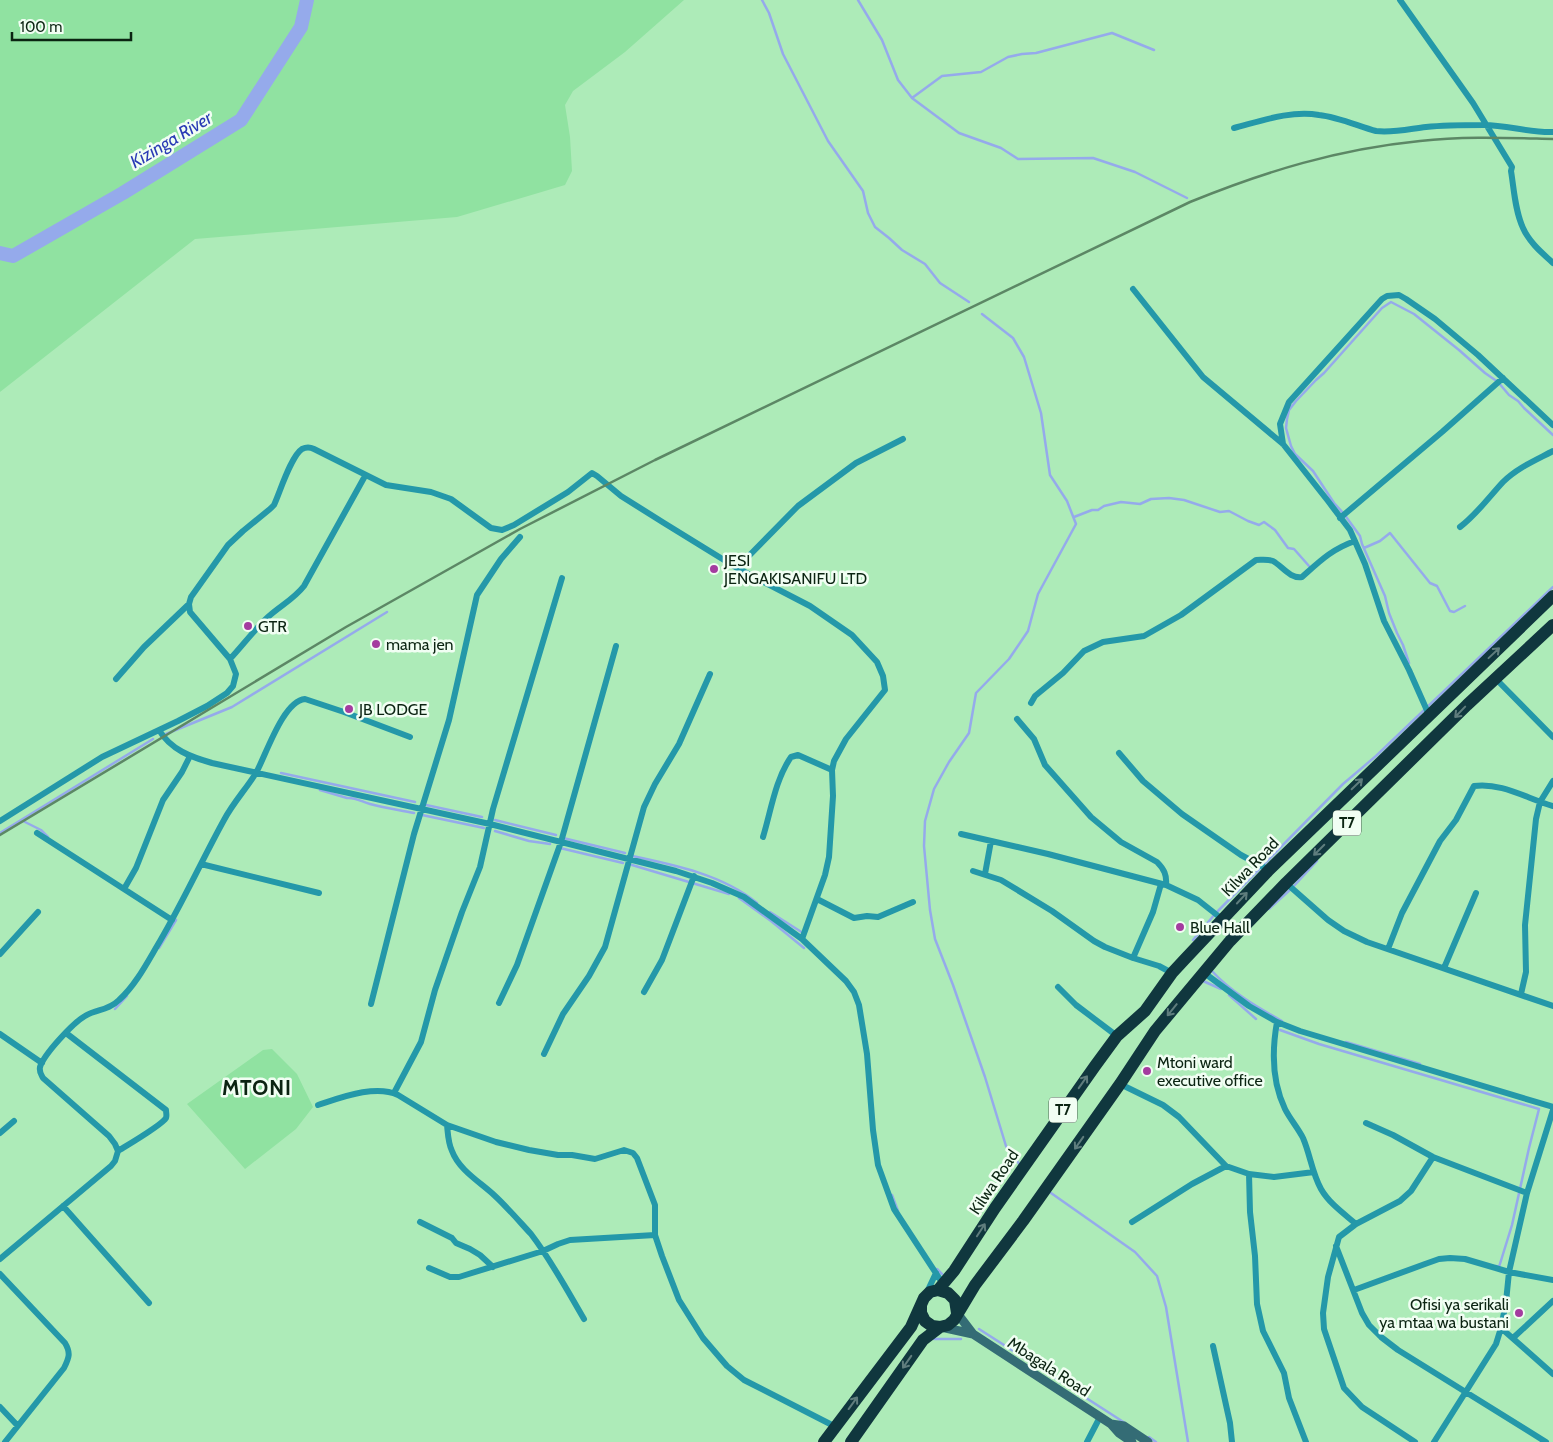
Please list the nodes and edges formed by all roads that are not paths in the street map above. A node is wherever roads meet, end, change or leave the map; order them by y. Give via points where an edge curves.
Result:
1 (1400, 0) edge
2 (1486, 125) junction
3 (1234, 128) dead end
4 (1553, 132) edge
5 (1553, 263) edge
6 (1133, 289) dead end
7 (1503, 378) junction
8 (1553, 425) edge
9 (904, 439) dead end
10 (1283, 444) junction
11 (1553, 451) edge
12 (365, 476) junction
13 (1340, 518) junction
14 (1460, 527) dead end
15 (520, 537) dead end
16 (1355, 541) junction
17 (737, 568) junction
18 (562, 578) dead end
19 (1553, 596) edge
20 (189, 604) junction
21 (1553, 624) edge
22 (616, 646) dead end
23 (230, 659) junction
24 (710, 674) dead end
25 (1495, 678) junction
26 (116, 679) dead end
27 (1031, 704) dead end
28 (1429, 715) junction
29 (1017, 719) dead end
30 (159, 730) junction
31 (410, 737) dead end
32 (1553, 737) edge
33 (1120, 754) dead end
34 (190, 756) junction
35 (832, 770) junction
36 (255, 773) junction
37 (1553, 781) edge
38 (1540, 802) junction
39 (1553, 806) edge
40 (422, 808) junction
41 (0, 821) edge
42 (490, 824) junction
43 (37, 833) dead end
44 (961, 834) dead end
45 (763, 837) dead end
46 (991, 841) junction
47 (561, 842) junction
48 (629, 859) junction
49 (201, 864) junction
50 (1269, 870) junction
51 (973, 871) dead end
52 (985, 874) junction
53 (694, 876) junction
54 (1286, 883) junction
55 (1163, 884) junction
56 (124, 889) junction
57 (319, 893) dead end
58 (1476, 893) dead end
59 (817, 899) junction
60 (913, 902) dead end
61 (38, 912) dead end
62 (172, 920) junction
63 (1222, 920) junction
64 (802, 939) junction
65 (1388, 949) junction
66 (0, 954) edge
67 (1133, 958) junction
68 (1444, 968) junction
69 (1203, 972) junction
70 (1172, 973) junction
71 (1058, 987) dead end
72 (644, 992) dead end
73 (1521, 994) junction
74 (499, 1003) dead end
75 (371, 1004) dead end
76 (1553, 1006) edge
77 (1277, 1022) junction
78 (66, 1033) junction
79 (0, 1034) edge
80 (1117, 1036) junction
81 (544, 1054) dead end
82 (42, 1064) junction
83 (1120, 1084) junction
84 (394, 1093) junction
85 (318, 1105) dead end
86 (1553, 1108) edge
87 (14, 1121) dead end
88 (1366, 1123) dead end
89 (447, 1125) junction
90 (0, 1133) edge
91 (118, 1151) junction
92 (1433, 1157) junction
93 (1226, 1166) junction
94 (1314, 1172) junction
95 (1249, 1174) junction
96 (1526, 1193) junction
97 (63, 1206) junction
98 (420, 1222) dead end
99 (1132, 1222) dead end
100 (1356, 1224) junction
101 (655, 1235) junction
102 (1336, 1246) junction
103 (543, 1251) junction
104 (0, 1259) edge
105 (493, 1267) junction
106 (429, 1268) dead end
107 (1509, 1272) junction
108 (936, 1273) junction
109 (0, 1274) edge
110 (1553, 1280) edge
111 (941, 1288) junction
112 (1354, 1290) junction
113 (1553, 1300) edge
114 (922, 1301) junction
115 (150, 1302) dead end
116 (957, 1313) junction
117 (584, 1319) dead end
118 (940, 1327) junction
119 (1501, 1328) junction
120 (972, 1334) junction
121 (1513, 1338) junction
122 (1213, 1346) dead end
123 (1553, 1374) edge
124 (1465, 1392) junction
125 (0, 1407) edge
126 (1100, 1417) junction
127 (1111, 1424) junction
128 (17, 1425) junction
129 (836, 1427) junction
130 (5, 1442) edge
131 (824, 1442) edge
132 (851, 1442) edge
133 (1087, 1442) edge
134 (1132, 1442) edge
135 (1148, 1442) edge
136 (1232, 1442) edge
137 (1306, 1442) edge
138 (1415, 1442) edge
139 (1434, 1442) edge
140 (1546, 1442) edge

1 - 2 street
2 - 3 street via 1383,132 1319,114 1301,114
2 - 4 street
2 - 5 street via 1512,167 1523,229
6 - 10 street via 1203,377
7 - 8 street
7 - 10 street via 1435,319 1406,299 1388,296 1289,402 1280,424
7 - 13 street
9 - 17 street via 856,464 798,506
10 - 13 street
11 - 14 street via 1504,481
12 - 17 street via 386,485 451,498 491,528 499,530 519,522 593,473 634,505
12 - 20 street via 314,449 301,450 290,466 274,505 228,545
12 - 23 street via 304,586 256,628
13 - 16 street
15 - 40 street via 478,595 449,720
16 - 27 street via 1327,554 1297,578 1272,561 1256,560 1181,615 1144,636 1103,642 1084,651 1035,696
16 - 28 street via 1384,621
17 - 35 street via 810,606 852,635 878,662 885,690 846,740
18 - 42 street
28 -> 19 highway, Kilwa Road / T7
20 - 23 street via 190,612
20 - 26 street
21 - 25 highway, T7
22 - 47 street
23 - 30 street via 236,674 233,686 207,706
24 - 48 street via 679,744 644,807
25 - 32 street
25 -> 54 highway, T7
50 -> 28 highway, Kilwa Road / T7
29 - 55 street via 1034,739 1045,765 1092,817 1121,842 1162,866 1166,878
30 - 34 street via 174,747
30 - 41 street via 102,757
31 - 36 street via 303,699 283,718
33 - 50 street via 1143,781 1182,814 1241,855
34 - 36 street
34 - 56 street via 163,800
35 - 45 street via 798,755 791,757 777,788
35 - 59 street via 830,844
36 - 40 street
36 - 49 street via 227,814
37 - 38 street
38 - 39 street
38 - 65 street via 1501,789 1481,785 1472,787 1406,906
38 - 73 street via 1533,840 1525,925 1526,972
40 - 42 street
40 - 75 street
42 - 47 street
42 - 84 street via 480,867 434,990 421,1042
43 - 56 street
44 - 46 street
46 - 52 street
46 - 55 street
47 - 48 street
47 - 74 street via 517,965
48 - 53 street
48 - 81 street via 605,947 563,1014
49 - 57 street
49 - 62 street
63 -> 50 highway, Kilwa Road / T7
51 - 52 street
52 - 67 street via 1001,880 1094,941
53 - 64 street via 744,897
53 - 72 street via 662,960
54 - 65 street via 1328,920 1367,942
54 - 69 highway, T7
55 - 63 street via 1198,900
55 - 67 street
56 - 62 street
58 - 68 street
59 - 60 street via 854,918 878,918
59 - 64 street
61 - 66 street
62 - 78 street via 126,993 113,1006 86,1015
63 - 70 highway, Kilwa Road / T7
64 - 108 street via 854,992 867,1054 878,1165 894,1209
65 - 68 street
67 - 70 street
68 - 73 street
69 - 77 street
69 -> 83 highway, T7 via 1155,1031
70 - 80 highway, Kilwa Road / T7 via 1145,1011
71 - 80 street
73 - 76 street
77 - 86 street
77 - 94 street via 1274,1052 1278,1091 1304,1140
78 - 82 street
78 - 91 street via 166,1110 165,1120
79 - 82 street
111 -> 80 highway, Kilwa Road / T7
82 - 91 street via 40,1072 43,1078 110,1136
83 - 93 street via 1163,1105 1179,1117
83 -> 116 highway, T7
84 - 85 street via 352,1094
84 - 89 street
86 - 96 street
87 - 90 street
88 - 92 street
89 - 101 street via 496,1142 558,1156 600,1158 624,1150 633,1153 655,1205
89 - 103 street via 454,1157 476,1182 510,1210
91 - 97 street via 115,1161
92 - 96 street
92 - 100 street via 1411,1191 1400,1201
93 - 95 street
93 - 99 street
94 - 95 street via 1274,1177
94 - 100 street via 1328,1200
95 - 137 street via 1257,1304 1263,1331 1284,1373
96 - 107 street
97 - 104 street
97 - 115 street
98 - 105 street via 475,1252
100 - 102 street via 1339,1237
101 - 103 street via 570,1240
101 - 129 street via 679,1300 703,1338 727,1366 744,1380
102 - 112 street
102 - 138 street via 1323,1313 1324,1329 1344,1388 1362,1408
103 - 105 street
103 - 117 street
105 - 106 street via 459,1277 450,1277
107 - 110 street
107 - 112 street via 1465,1259 1439,1259
107 - 119 street
108 - 111 street
108 - 114 street
109 - 128 street via 69,1349 64,1368
111 - 114 highway, T7 via 930,1292
111 - 116 highway via 955,1300
112 - 124 street via 1362,1314 1381,1337
113 - 121 street
114 - 118 highway via 921,1314 925,1321
129 -> 114 highway via 911,1327
116 - 118 highway, T7 via 948,1325
116 - 120 street, Mbagala Road
118 - 120 street, Mbagala Road
118 -> 132 highway, T7 via 922,1340
119 - 121 street
119 - 124 street via 1496,1344
120 - 126 street, Mbagala Road
121 - 123 street
122 - 136 street
124 - 139 street
124 - 140 street
125 - 128 street
126 - 127 street, Mbagala Road
126 - 133 street
127 - 134 street, Mbagala Road
127 - 135 street, Mbagala Road via 1124,1426
128 - 130 street
129 - 131 highway

